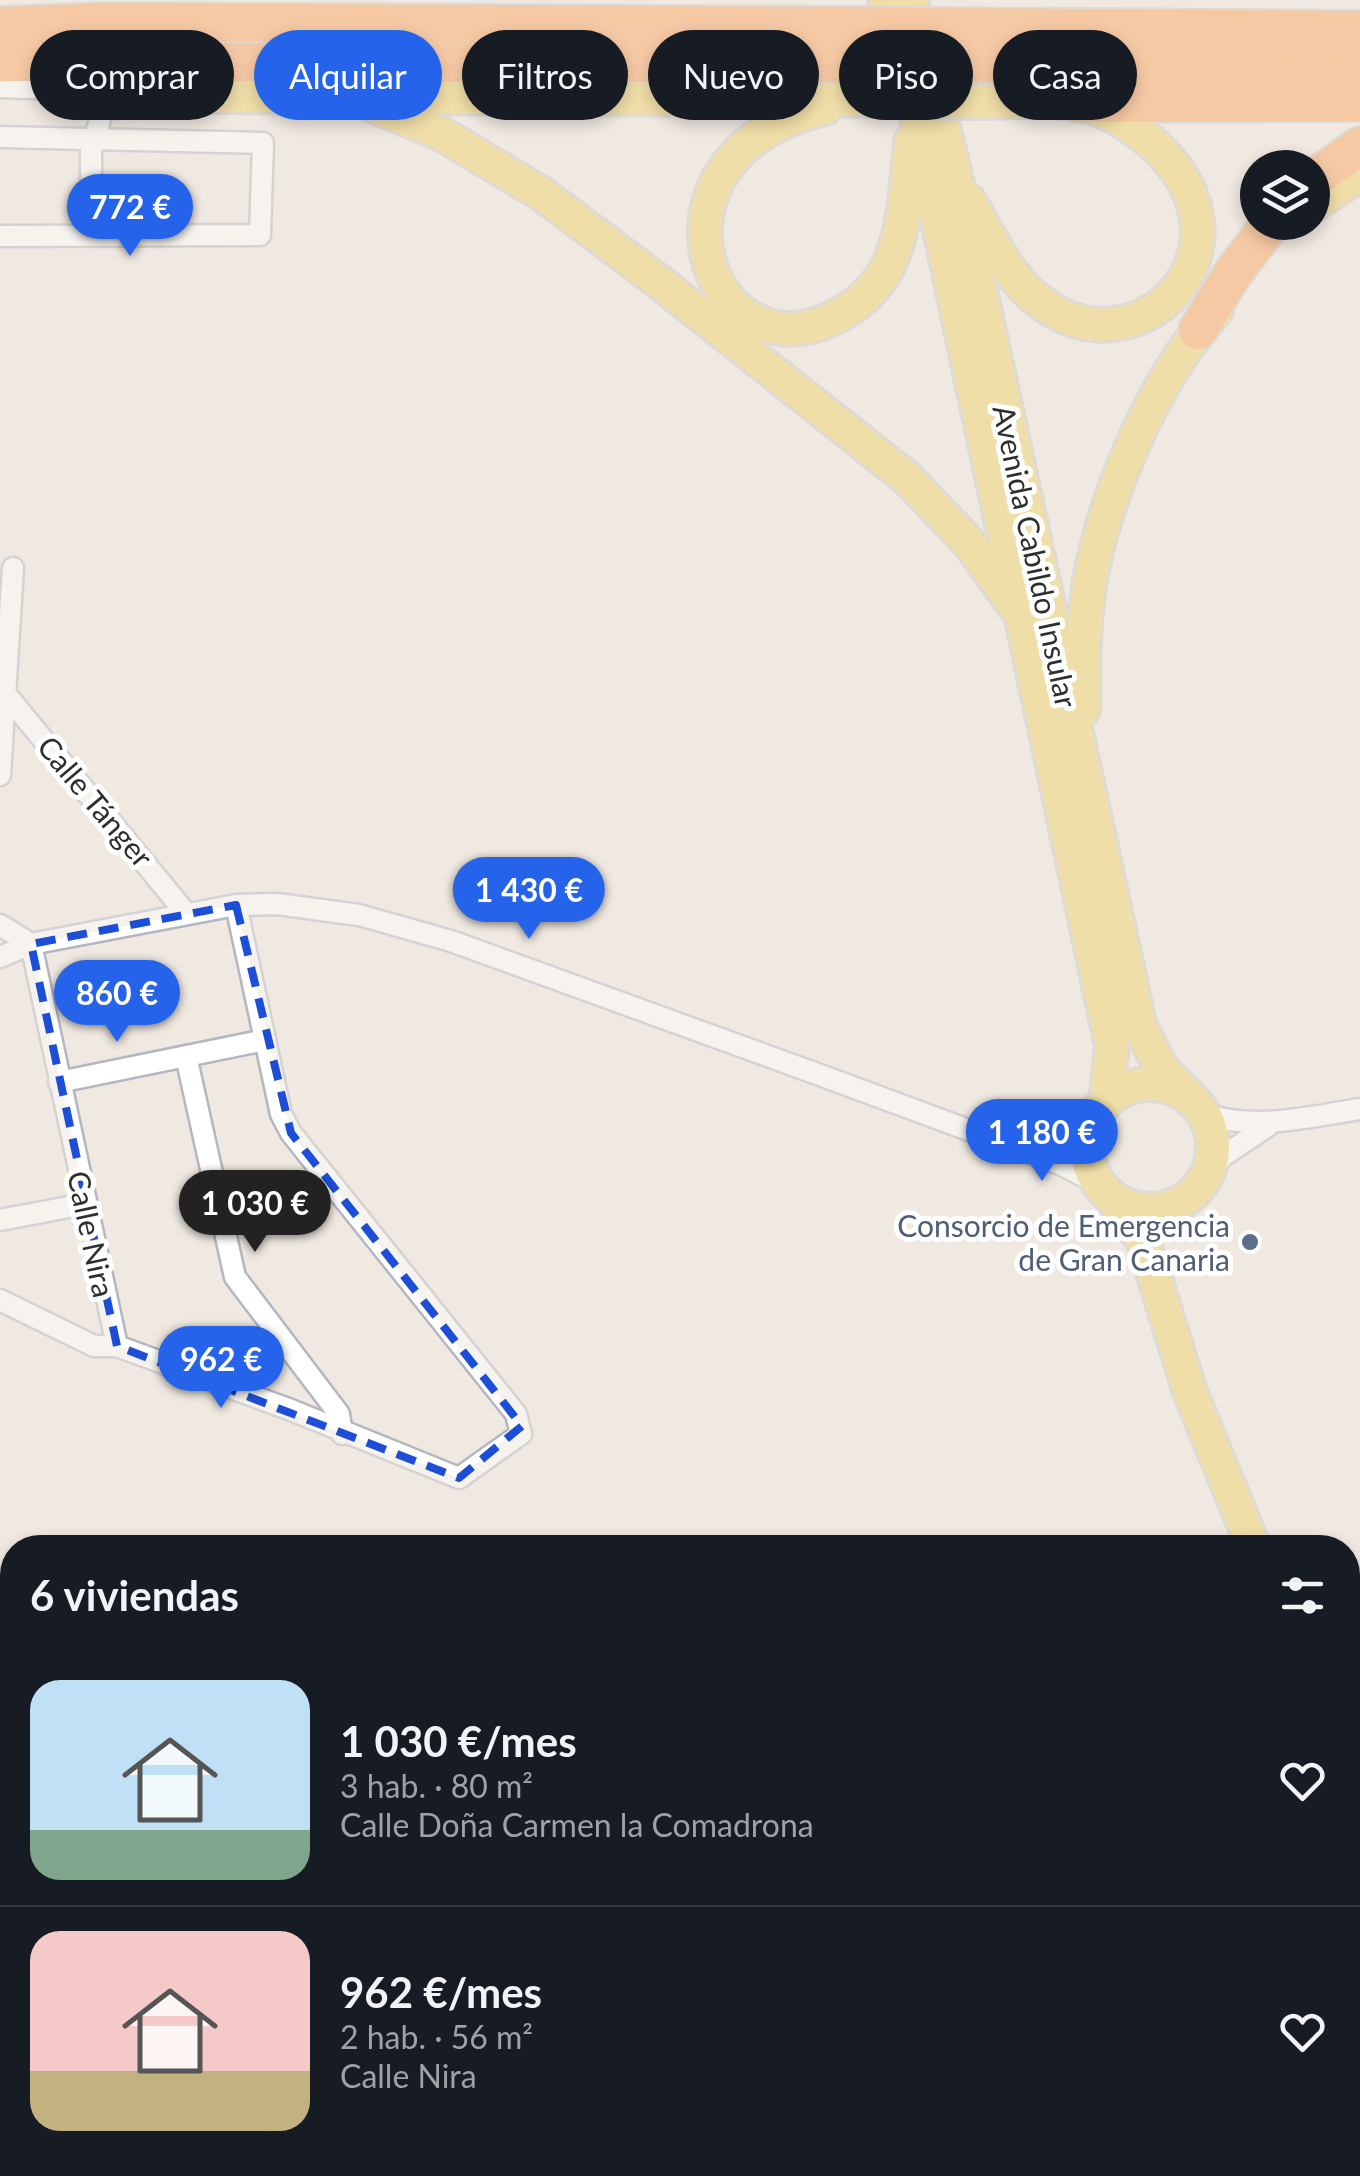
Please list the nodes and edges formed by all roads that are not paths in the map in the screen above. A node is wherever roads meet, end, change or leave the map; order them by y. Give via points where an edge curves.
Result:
1 (911, 0) edge
2 (878, 13) edge
3 (0, 26) edge
4 (917, 30) edge
5 (1360, 30) edge
6 (973, 44) edge
7 (973, 46) edge
8 (0, 62) edge
9 (1360, 68) edge
10 (839, 85) edge
11 (885, 86) joint
12 (0, 87) edge
13 (839, 87) edge
14 (30, 88) edge
15 (442, 95) edge
16 (1360, 102) edge
17 (1137, 104) edge
18 (99, 120) edge
19 (408, 120) edge
20 (894, 120) edge
21 (1114, 120) edge
22 (0, 137) edge
23 (93, 138) junction
24 (1360, 146) edge
25 (1330, 167) edge
26 (1360, 174) edge
27 (954, 176) junction
28 (1330, 194) edge
29 (91, 234) junction
30 (0, 236) edge
31 (1260, 240) edge
32 (1279, 240) edge
33 (1198, 330) junction
34 (12, 568) dead end
35 (1021, 615) junction
36 (4, 692) junction
37 (0, 775) edge
38 (1083, 775) junction
39 (236, 904) junction
40 (186, 912) junction
41 (0, 925) edge
42 (31, 944) junction
43 (0, 956) edge
44 (266, 1040) junction
45 (186, 1056) junction
46 (59, 1082) junction
47 (1106, 1101) junction
48 (1197, 1106) junction
49 (1360, 1108) edge
50 (1274, 1122) junction
51 (1004, 1145) junction
52 (1206, 1177) junction
53 (1106, 1192) junction
54 (86, 1204) junction
55 (1175, 1206) junction
56 (0, 1220) edge
57 (0, 1300) edge
58 (1164, 1305) junction
59 (117, 1346) junction
60 (342, 1434) junction
61 (1249, 1535) edge

1 - 27 main road, Avenida Cabildo Insular
2 - 3 highway
2 - 4 highway, bridge
5 - 6 highway
7 - 9 highway
8 - 10 highway
11 - 11 main road via 912,132 892,258 880,280 845,312 788,331 769,327 732,304 707,254 706,215 717,178 766,132
12 - 14 street
13 - 15 main road
16 - 17 highway
18 - 23 street
19 - 35 main road via 542,194 907,478 970,544
20 - 35 main road, Avenida Cabildo Insular
21 - 27 main road via 1164,154 1193,194 1201,225 1184,280 1158,308 1121,323 1062,314 1034,297 1006,264
22 - 23 street
23 - 29 street
23 - 29 street via 263,143 260,235
24 - 25 highway
26 - 28 main road
27 - 38 main road, Avenida Cabildo Insular
29 - 30 street
31 - 33 highway
32 - 33 main road
33 - 38 main road via 1116,486 1095,560 1086,609
34 - 36 street
35 - 47 main road, Avenida Cabildo Insular via 1112,1046
36 - 37 street
36 - 40 street, Calle Tánger
38 - 48 main road, Avenida Cabildo Insular via 1140,1027 1162,1069
39 - 40 street
39 - 44 street
39 - 51 street via 359,915 451,941
40 - 42 street
41 - 42 street
42 - 43 street
42 - 46 street, Calle Nira
44 - 45 street
44 - 60 street via 291,1133 516,1414 521,1434 459,1478
45 - 46 street
45 - 60 street via 234,1277 339,1414
46 - 54 street, Calle Nira
47 - 48 main road via 1121,1090 1156,1084
47 - 51 street via 1042,1143
47 - 53 main road via 1094,1115 1086,1150
48 - 50 street via 1232,1124
48 - 52 main road via 1214,1145
49 - 50 street
50 - 52 street via 1244,1138
51 - 53 street via 1060,1164
52 - 55 main road
53 - 55 main road via 1155,1211
53 - 58 main road via 1143,1240
54 - 56 street
54 - 59 street, Calle Nira
55 - 58 main road via 1162,1249
57 - 59 street via 94,1346
58 - 61 main road via 1190,1392
59 - 60 street

